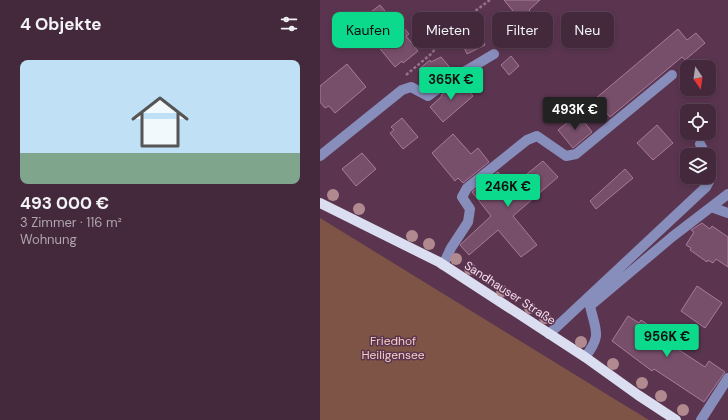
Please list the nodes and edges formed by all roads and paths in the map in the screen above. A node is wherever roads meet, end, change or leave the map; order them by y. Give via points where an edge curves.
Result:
1 (490, 0) edge
2 (474, 12) edge
3 (494, 54) dead end
4 (672, 75) dead end
5 (700, 144) dead end
6 (702, 148) edge
7 (320, 156) edge
8 (708, 184) edge
9 (728, 194) edge
10 (320, 203) edge
11 (711, 207) junction
12 (728, 213) edge
13 (443, 265) junction
14 (549, 334) junction
15 (585, 357) junction
16 (728, 378) edge
17 (676, 420) edge
18 (701, 420) edge

1 - 2 path
3 - 7 lane via 428,96 411,87 402,90
4 - 13 lane via 576,154 566,156 537,136 527,140 467,188 462,197 470,209 468,222
5 - 6 lane
8 - 14 lane
9 - 11 lane
10 - 13 main road, Sandhauser Straße
11 - 12 lane
11 - 15 lane via 590,306 597,337
13 - 14 main road, Sandhauser Straße
14 - 15 main road, Sandhauser Straße
15 - 17 main road, Sandhauser Straße
16 - 18 lane

